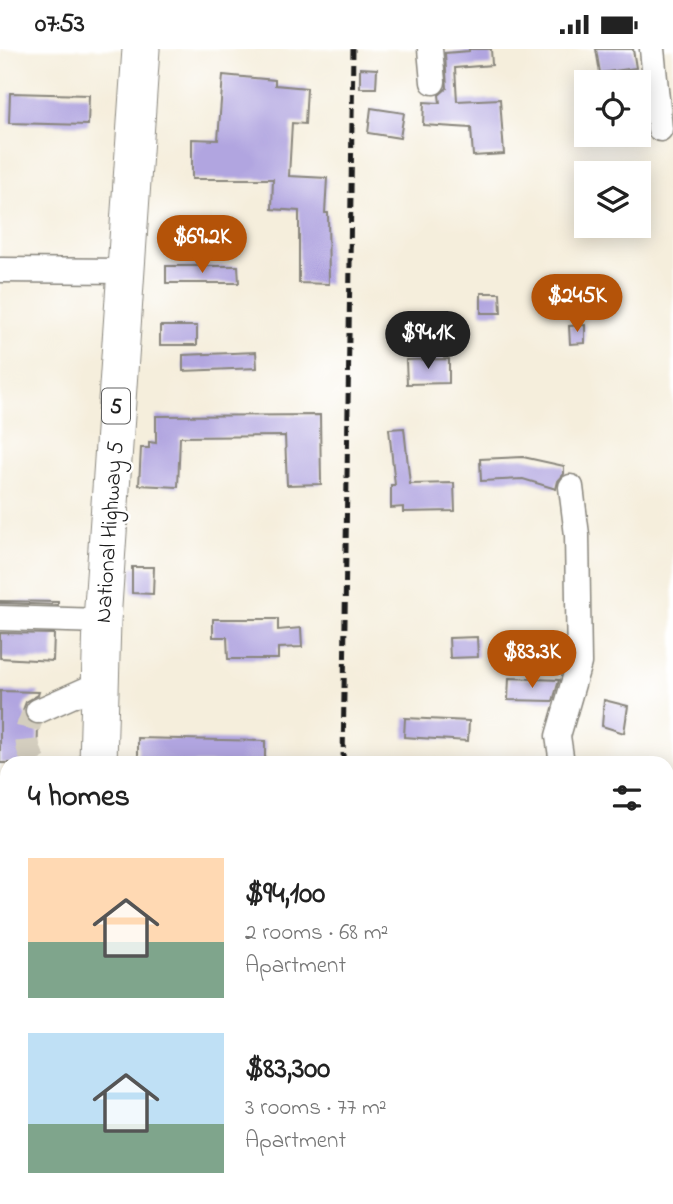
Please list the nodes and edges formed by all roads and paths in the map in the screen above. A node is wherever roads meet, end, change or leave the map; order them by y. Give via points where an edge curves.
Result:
1 (141, 49) edge
2 (430, 49) edge
3 (652, 49) edge
4 (433, 82) dead end
5 (660, 129) dead end
6 (0, 270) edge
7 (125, 271) junction
8 (571, 487) dead end
9 (0, 618) edge
10 (102, 621) junction
11 (101, 683) junction
12 (38, 711) dead end
13 (98, 756) edge
14 (561, 756) edge

1 - 7 highway, National Highway 5 / 5
2 - 4 street
3 - 5 street
6 - 7 street
7 - 10 highway, National Highway 5 / 5
8 - 14 street via 577,535 579,663 558,736
9 - 10 street
10 - 11 highway, National Highway 5 / 5
11 - 12 street
11 - 13 highway, National Highway 5 / 5

